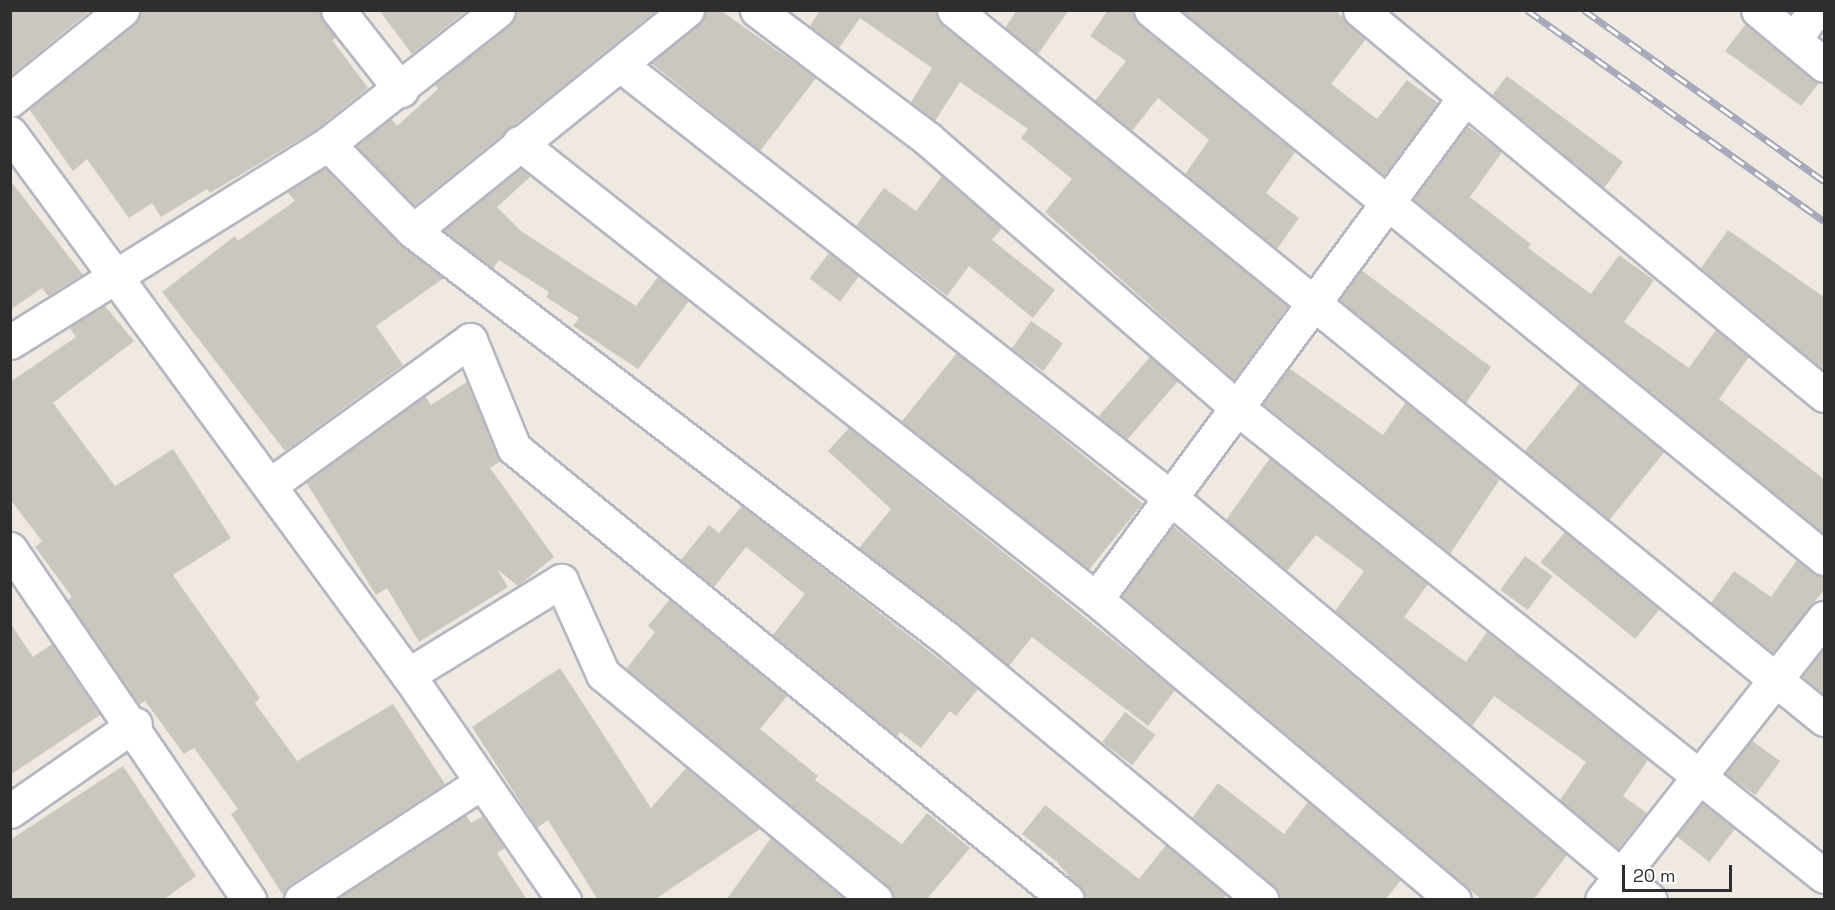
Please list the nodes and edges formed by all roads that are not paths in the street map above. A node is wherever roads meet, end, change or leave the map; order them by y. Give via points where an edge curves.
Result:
1 (122, 10) edge
2 (338, 10) edge
3 (498, 10) edge
4 (687, 10) edge
5 (757, 10) edge
6 (954, 10) edge
7 (1151, 10) edge
8 (1360, 10) edge
9 (1758, 10) edge
10 (1816, 10) edge
11 (1794, 39) junction
12 (1824, 65) edge
13 (622, 66) junction
14 (401, 90) junction
15 (10, 99) edge
16 (1463, 100) junction
17 (10, 133) edge
18 (519, 143) junction
19 (328, 144) junction
20 (1386, 201) junction
21 (414, 231) junction
22 (110, 276) junction
23 (1310, 302) junction
24 (10, 342) edge
25 (1824, 395) edge
26 (1236, 407) junction
27 (270, 485) junction
28 (1171, 498) junction
29 (10, 549) edge
30 (1824, 558) edge
31 (1096, 599) junction
32 (1824, 618) edge
33 (408, 675) junction
34 (1778, 683) junction
35 (1824, 719) edge
36 (135, 724) junction
37 (1698, 775) junction
38 (482, 782) junction
39 (10, 811) edge
40 (1824, 876) edge
41 (1611, 888) edge
42 (249, 900) edge
43 (301, 900) edge
44 (564, 900) edge
45 (874, 900) edge
46 (1067, 900) edge
47 (1262, 900) edge
48 (1454, 900) edge
49 (1650, 900) edge

1 - 15 street
2 - 14 street
3 - 14 street
4 - 13 street
5 - 26 street via 928,139
6 - 23 street
7 - 20 street
8 - 16 street
9 - 11 street
10 - 11 street
11 - 12 street
13 - 18 street
13 - 28 street
14 - 19 street
16 - 20 street
16 - 25 street
17 - 22 street
18 - 21 street
18 - 31 street
19 - 21 street
19 - 22 street
20 - 23 street
20 - 30 street
21 - 47 street via 946,639
22 - 24 street
22 - 27 street
23 - 26 street
23 - 34 street
26 - 28 street
26 - 37 street
27 - 33 street
27 - 46 street via 470,340 514,448
28 - 31 street
28 - 41 street
29 - 36 street
31 - 48 street
32 - 34 street
33 - 38 street
33 - 45 street via 561,581 603,674
34 - 35 street
34 - 37 street
36 - 39 street
36 - 42 street
37 - 40 street
37 - 41 street
38 - 43 street
38 - 44 street
41 - 49 street

